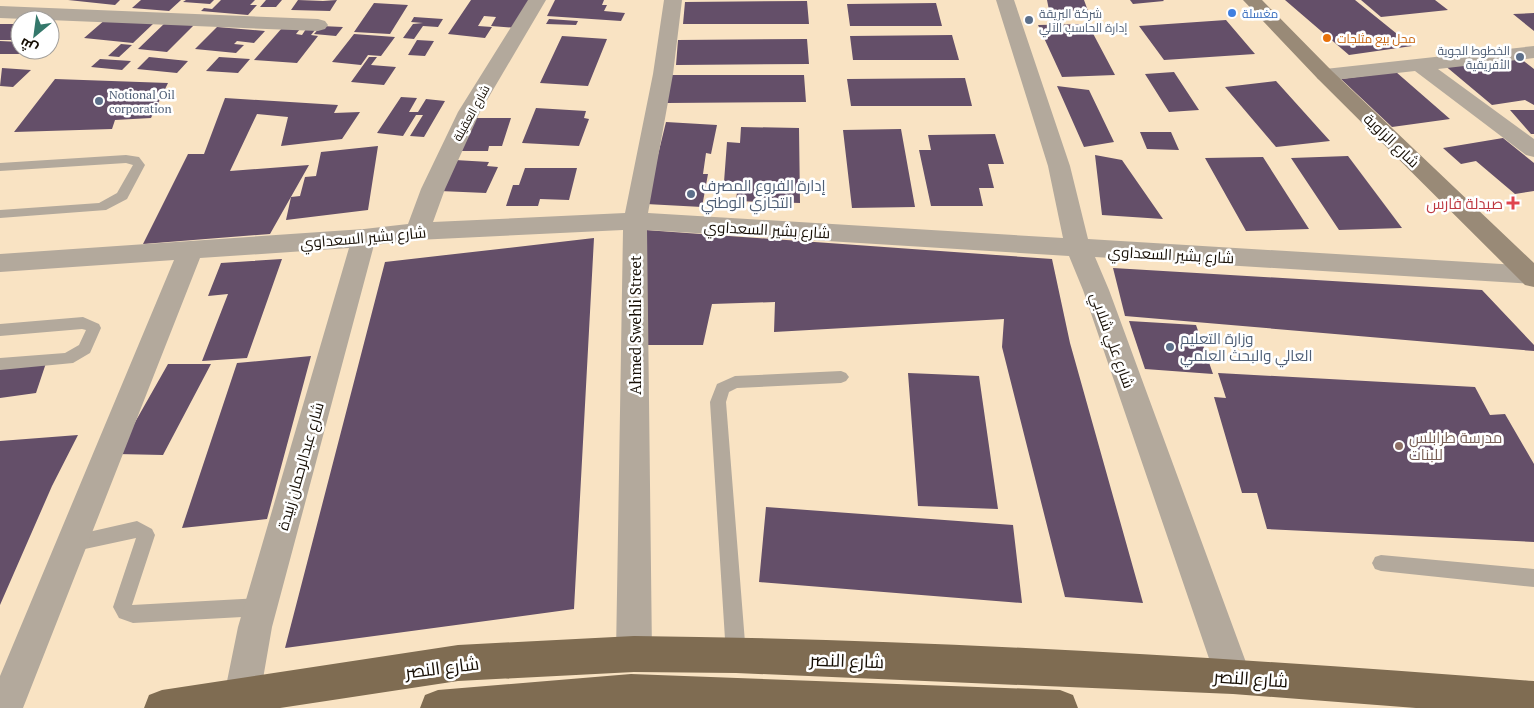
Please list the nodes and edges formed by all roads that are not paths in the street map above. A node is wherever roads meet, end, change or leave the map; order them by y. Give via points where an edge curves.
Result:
1 (6, 0) edge
2 (537, 0) edge
3 (673, 0) edge
4 (1005, 0) edge
5 (1252, 0) edge
6 (0, 4) edge
7 (0, 12) edge
8 (318, 25) dead end
9 (1534, 52) edge
10 (1420, 65) junction
11 (1325, 76) junction
12 (1534, 150) edge
13 (0, 166) edge
14 (0, 214) edge
15 (635, 221) junction
16 (418, 232) junction
17 (364, 238) junction
18 (1078, 248) junction
19 (191, 250) junction
20 (0, 263) edge
21 (1533, 276) edge
22 (0, 330) edge
23 (0, 364) edge
24 (841, 377) dead end
25 (71, 544) junction
26 (1381, 563) dead end
27 (1534, 578) edge
28 (260, 607) junction
29 (634, 654) junction
30 (736, 655) junction
31 (1233, 676) junction
32 (242, 696) junction
33 (1534, 699) edge
34 (631, 700) edge
35 (845, 704) edge
36 (451, 707) edge
37 (5, 708) edge
38 (162, 708) edge
39 (1060, 708) edge

1 - 6 street
2 - 16 street, شارع العقيلة via 469,112 433,189
3 - 15 street, Ahmed Swehli Street via 664,74
4 - 18 street, شارع علي شلابي via 1059,166
5 - 11 main road, شارع الزاوية
7 - 8 street
9 - 10 street
10 - 11 street
10 - 12 street
11 - 21 main road, شارع الزاوية
13 - 14 lane via 126,159 136,160 139,165 122,196 101,207
15 - 16 street, شارع بشير السعداوي
15 - 18 street, شارع بشير السعداوي
15 - 29 street, Ahmed Swehli Street
16 - 17 street, شارع بشير السعداوي
17 - 19 street, شارع بشير السعداوي
17 - 28 street, شارع عبدالرحمان زبيدة
18 - 21 street, شارع بشير السعداوي
18 - 31 street, شارع علي شلابي via 1096,290
19 - 20 street, شارع بشير السعداوي
19 - 25 street
22 - 23 lane via 83,323 94,328 85,349 68,359
24 - 30 lane via 735,382 722,388 718,402
25 - 28 lane via 138,529 144,532 146,535 122,607 126,612
25 - 37 street
26 - 27 lane
28 - 32 street, شارع عبدالرحمان زبيدة
29 - 30 highway, شارع النصر
29 - 32 highway, شارع النصر via 458,663
30 - 31 highway, شارع النصر
31 - 33 highway, شارع النصر
32 - 38 highway, شارع النصر
34 - 35 highway
34 - 36 highway
35 - 39 highway

